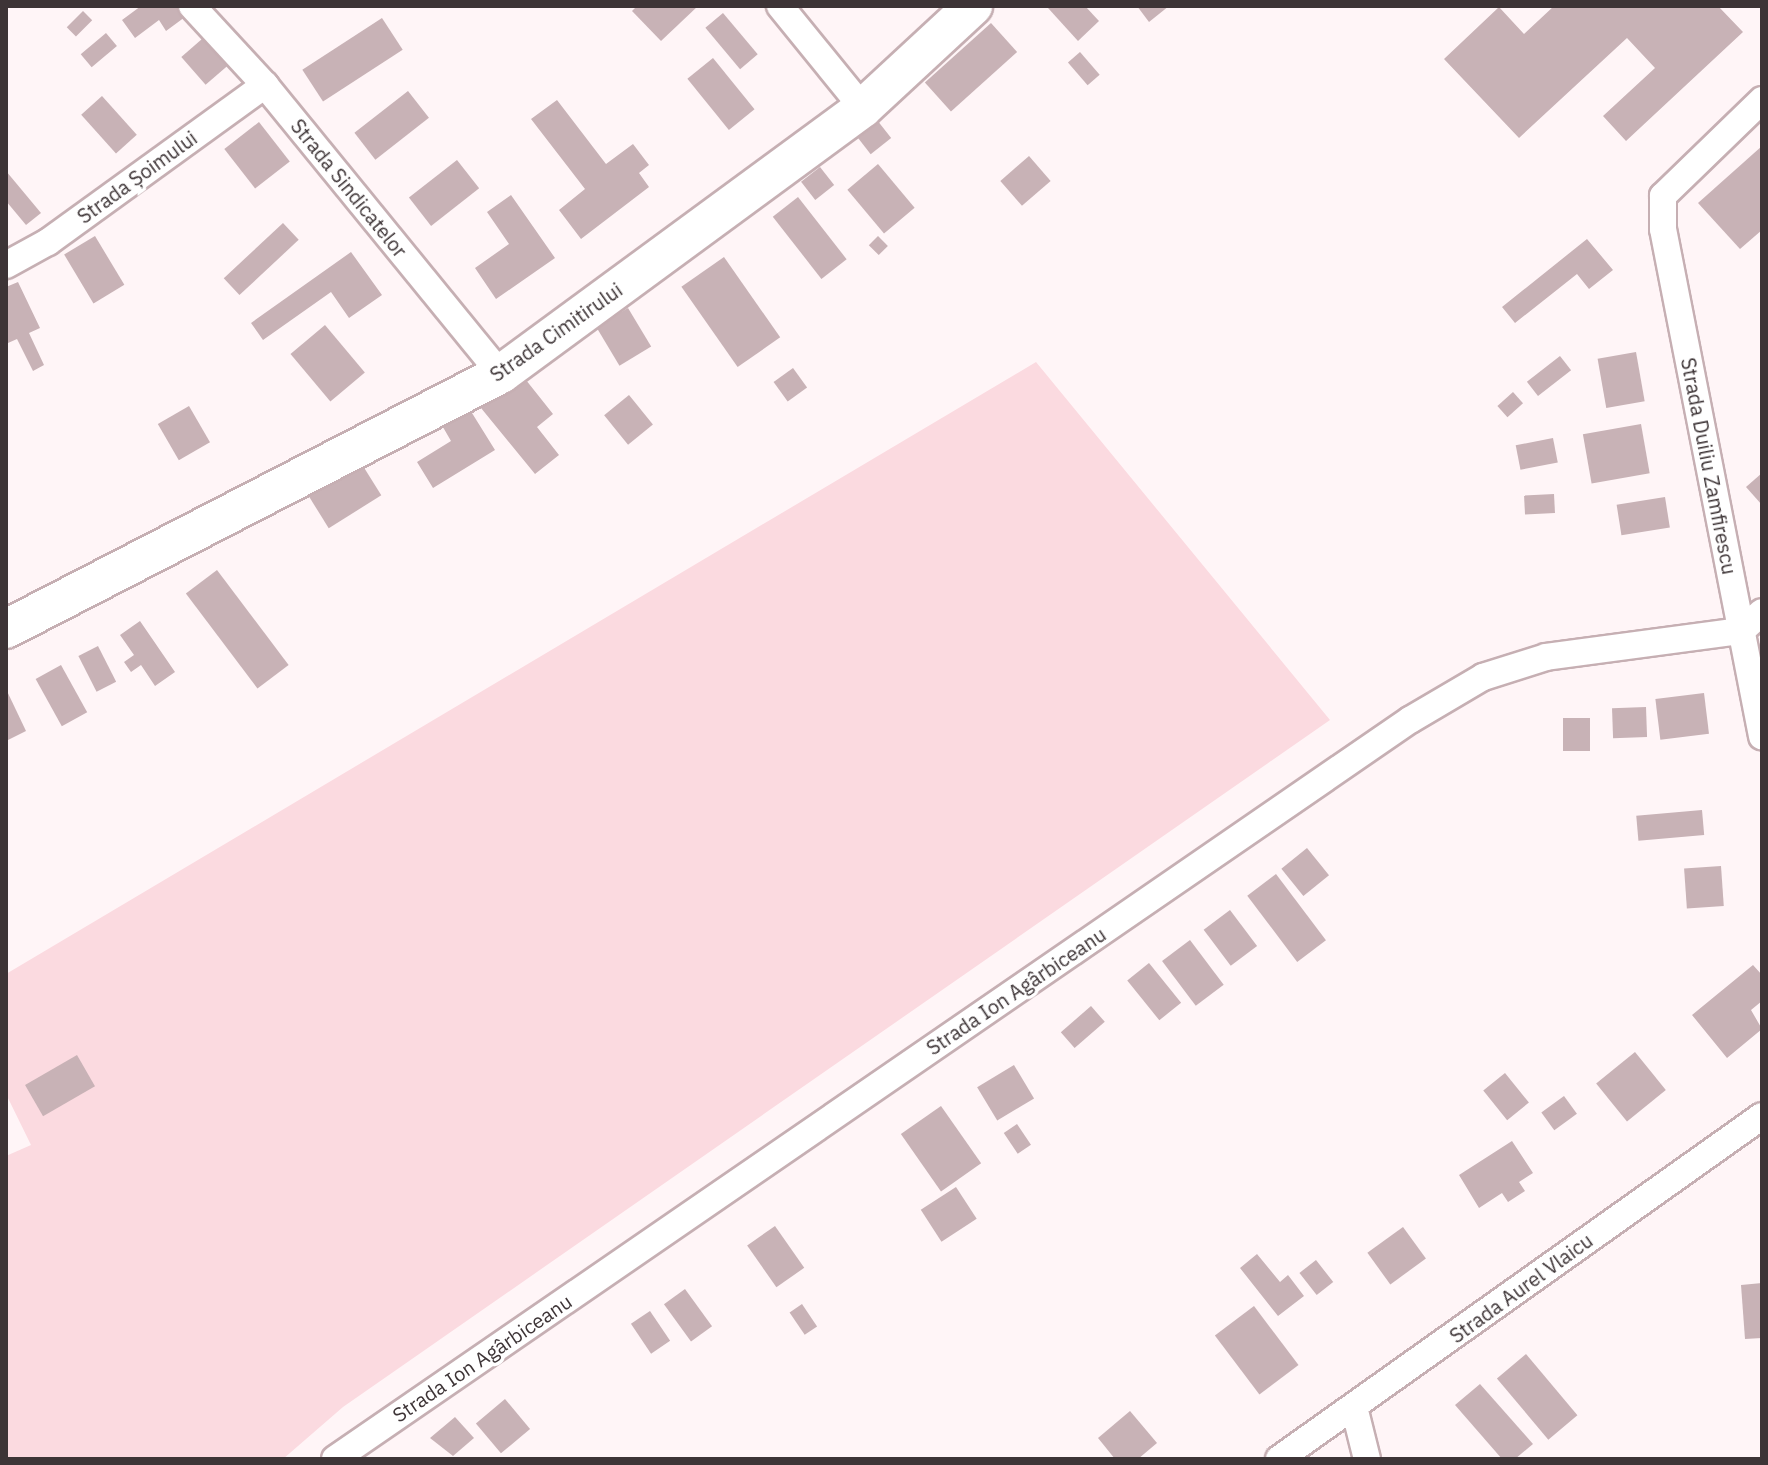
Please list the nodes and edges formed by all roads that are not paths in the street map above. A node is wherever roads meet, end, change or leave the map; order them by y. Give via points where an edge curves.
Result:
1 (192, 6) edge
2 (780, 6) edge
3 (973, 6) edge
4 (265, 85) junction
5 (1762, 100) edge
6 (863, 108) junction
7 (6, 265) edge
8 (501, 374) junction
9 (1762, 612) edge
10 (6, 629) edge
11 (1741, 631) junction
12 (1762, 736) edge
13 (1762, 1116) edge
14 (1354, 1407) junction
15 (335, 1459) edge
16 (1279, 1459) edge
17 (1367, 1459) edge

1 - 4 street, Strada Sindicatelor
2 - 6 street
3 - 6 street, Strada Cimitirului
4 - 7 street, Strada Șoimului via 48,242
4 - 8 street, Strada Sindicatelor
5 - 11 street, Strada Duiliu Zamfirescu via 1663,196 1663,229
6 - 8 street, Strada Cimitirului
8 - 10 street, Strada Cimitirului
9 - 11 street
11 - 12 street, Strada Duiliu Zamfirescu
11 - 15 street, Strada Ion Agârbiceanu via 1546,657 1483,677 1410,720
13 - 14 street, Strada Aurel Vlaicu
14 - 16 street, Strada Aurel Vlaicu
14 - 17 street

